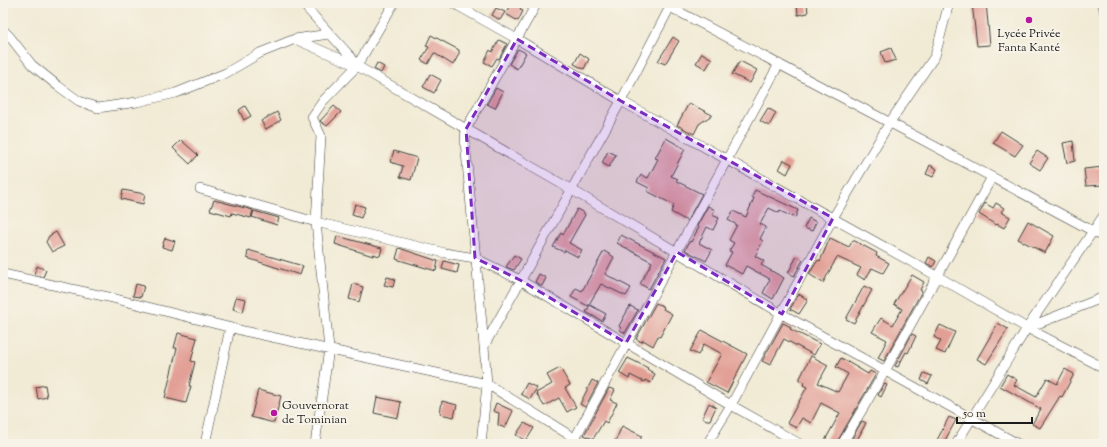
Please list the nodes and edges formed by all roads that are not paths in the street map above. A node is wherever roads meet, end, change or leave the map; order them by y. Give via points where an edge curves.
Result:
1 (302, 3) edge
2 (394, 3) edge
3 (453, 3) edge
4 (537, 3) edge
5 (949, 3) edge
6 (1103, 3) edge
7 (671, 5) edge
8 (1104, 11) edge
9 (3, 30) edge
10 (329, 34) junction
11 (295, 39) junction
12 (517, 39) junction
13 (779, 64) junction
14 (357, 66) junction
15 (621, 101) junction
16 (890, 122) junction
17 (466, 129) junction
18 (727, 160) junction
19 (992, 177) junction
20 (200, 189) dead end
21 (572, 190) junction
22 (1104, 215) edge
23 (833, 218) junction
24 (316, 222) junction
25 (1093, 231) junction
26 (1104, 237) edge
27 (677, 252) junction
28 (476, 258) junction
29 (3, 274) edge
30 (937, 276) junction
31 (520, 280) junction
32 (1104, 297) edge
33 (782, 314) junction
34 (230, 328) junction
35 (1027, 328) junction
36 (626, 343) junction
37 (484, 346) junction
38 (329, 349) junction
39 (1104, 368) edge
40 (885, 371) junction
41 (487, 384) junction
42 (731, 406) junction
43 (972, 418) junction
44 (575, 438) junction
45 (205, 444) edge
46 (315, 444) edge
47 (481, 444) edge
48 (584, 444) edge
49 (707, 444) edge
50 (800, 444) edge
51 (842, 444) edge
52 (956, 444) edge
53 (1018, 444) edge

1 - 10 street
2 - 14 street
3 - 12 street
4 - 12 street
5 - 16 street via 935,56
6 - 8 street
7 - 13 street
7 - 15 street
9 - 11 street via 32,65 79,101 98,108 176,93 226,73 260,53
10 - 11 street
10 - 14 street
11 - 14 street
12 - 15 street
12 - 17 street
13 - 16 street
13 - 18 street
14 - 17 street
14 - 24 street via 323,101 312,117 321,136
15 - 18 street
15 - 21 street
16 - 19 street
16 - 23 street
17 - 21 street
17 - 28 street
18 - 23 street
18 - 27 street
19 - 25 street
19 - 30 street
20 - 24 street
21 - 27 street
21 - 31 street
22 - 25 street
23 - 30 street
23 - 33 street
24 - 28 street
24 - 38 street
25 - 26 street
25 - 35 street
27 - 33 street
27 - 36 street
28 - 31 street
28 - 37 street
29 - 34 street
30 - 35 street
30 - 40 street
31 - 36 street
31 - 37 street
32 - 35 street
33 - 40 street
33 - 42 street
34 - 38 street
34 - 45 street
35 - 39 street
35 - 43 street
36 - 42 street
36 - 44 street
37 - 41 street
38 - 41 street
38 - 46 street
40 - 43 street
40 - 51 street
41 - 44 street
41 - 47 street
42 - 49 street
42 - 50 street
43 - 52 street
43 - 53 street
44 - 48 street

